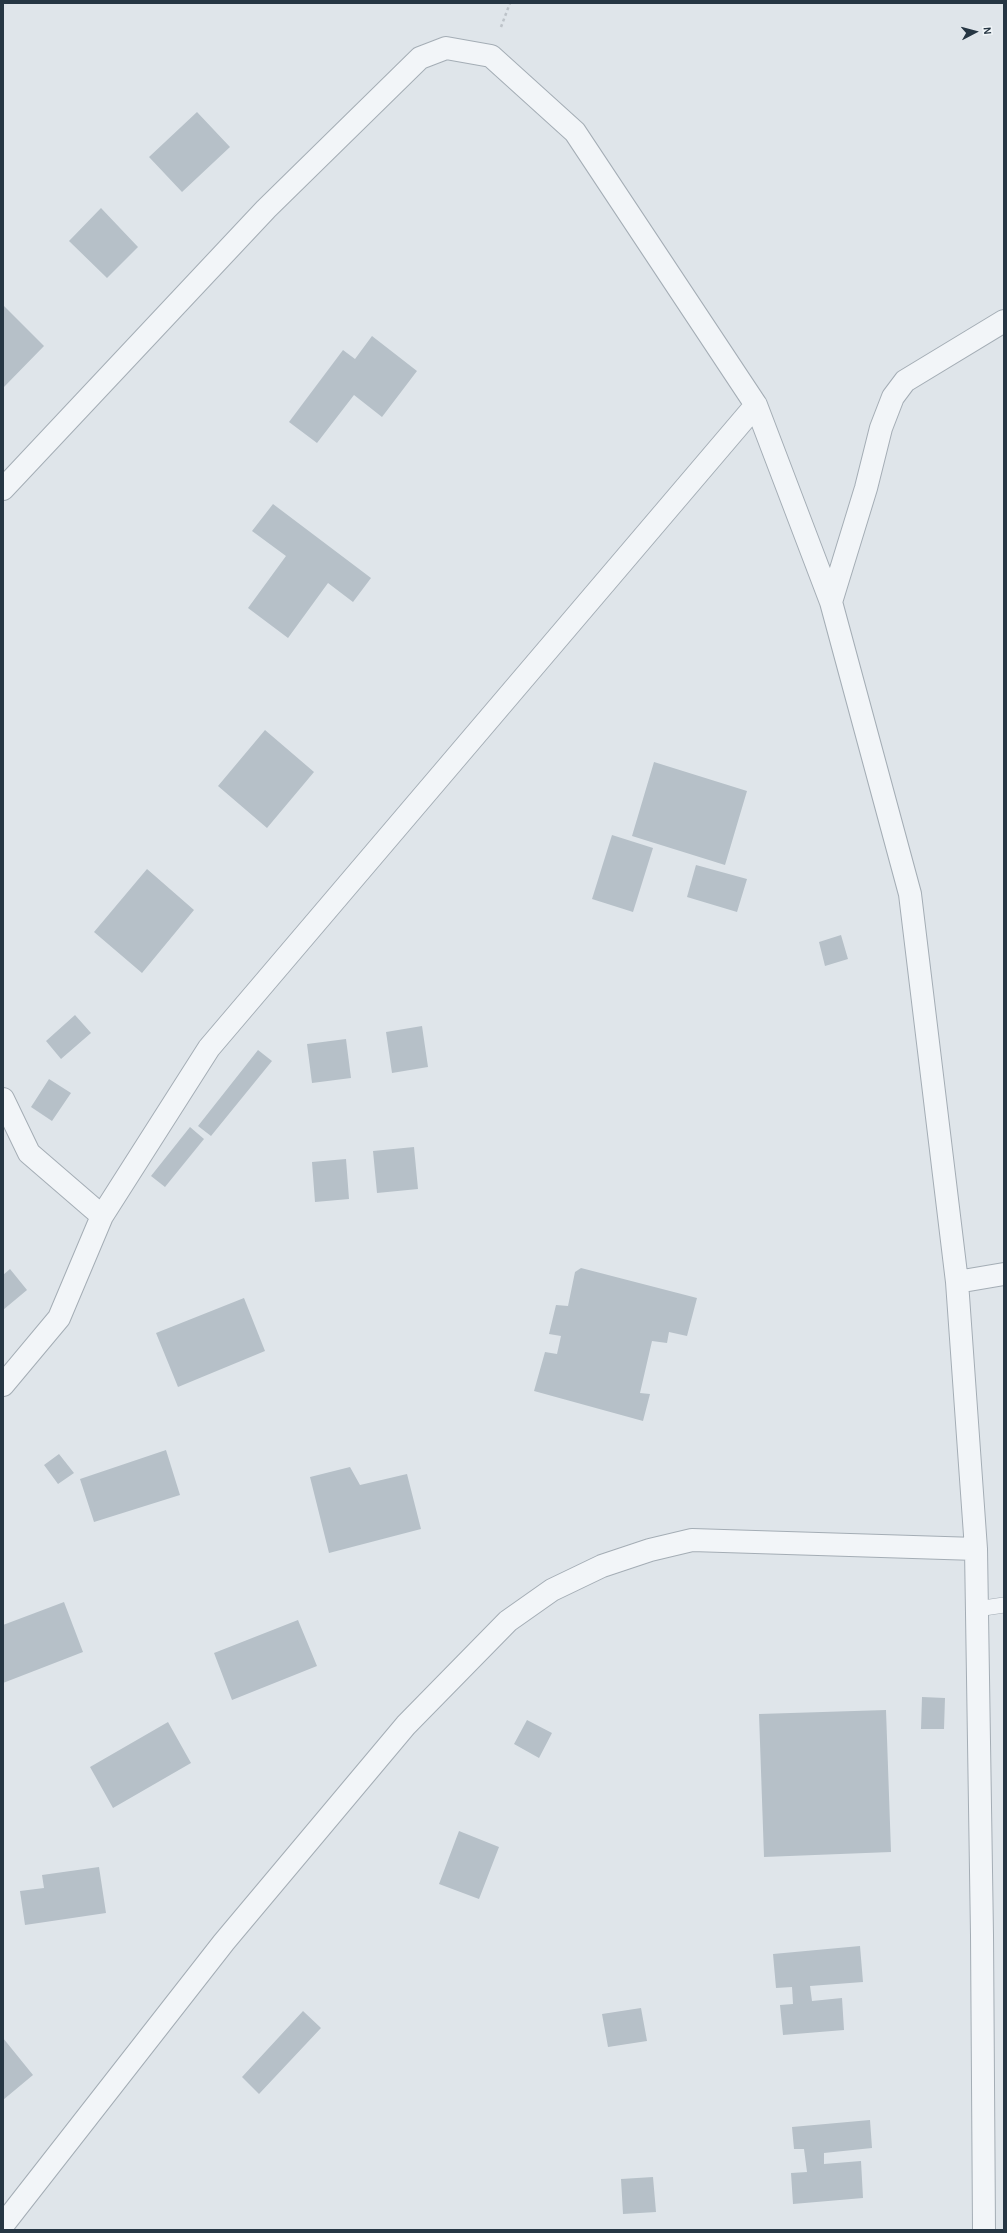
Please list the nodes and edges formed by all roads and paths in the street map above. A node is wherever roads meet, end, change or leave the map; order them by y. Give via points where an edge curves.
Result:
1 (1004, 321) edge
2 (756, 406) junction
3 (3, 489) edge
4 (831, 602) junction
5 (3, 1099) edge
6 (102, 1216) junction
7 (1004, 1274) edge
8 (957, 1282) junction
9 (3, 1385) edge
10 (976, 1549) junction
11 (1004, 1605) edge
12 (977, 1609) junction
13 (3, 2225) edge
14 (984, 2230) edge

1 - 4 street via 905,381 893,396 881,428 866,488
2 - 3 street via 575,132 491,56 446,48 420,58 266,209
2 - 4 street
2 - 6 street via 210,1048
4 - 8 street via 910,894
5 - 6 street via 29,1153
6 - 9 street via 59,1318
7 - 8 street
8 - 10 street
10 - 12 street
10 - 13 street via 692,1540 650,1550 602,1566 552,1590 508,1621 406,1725 224,1942
11 - 12 lane
12 - 14 street

